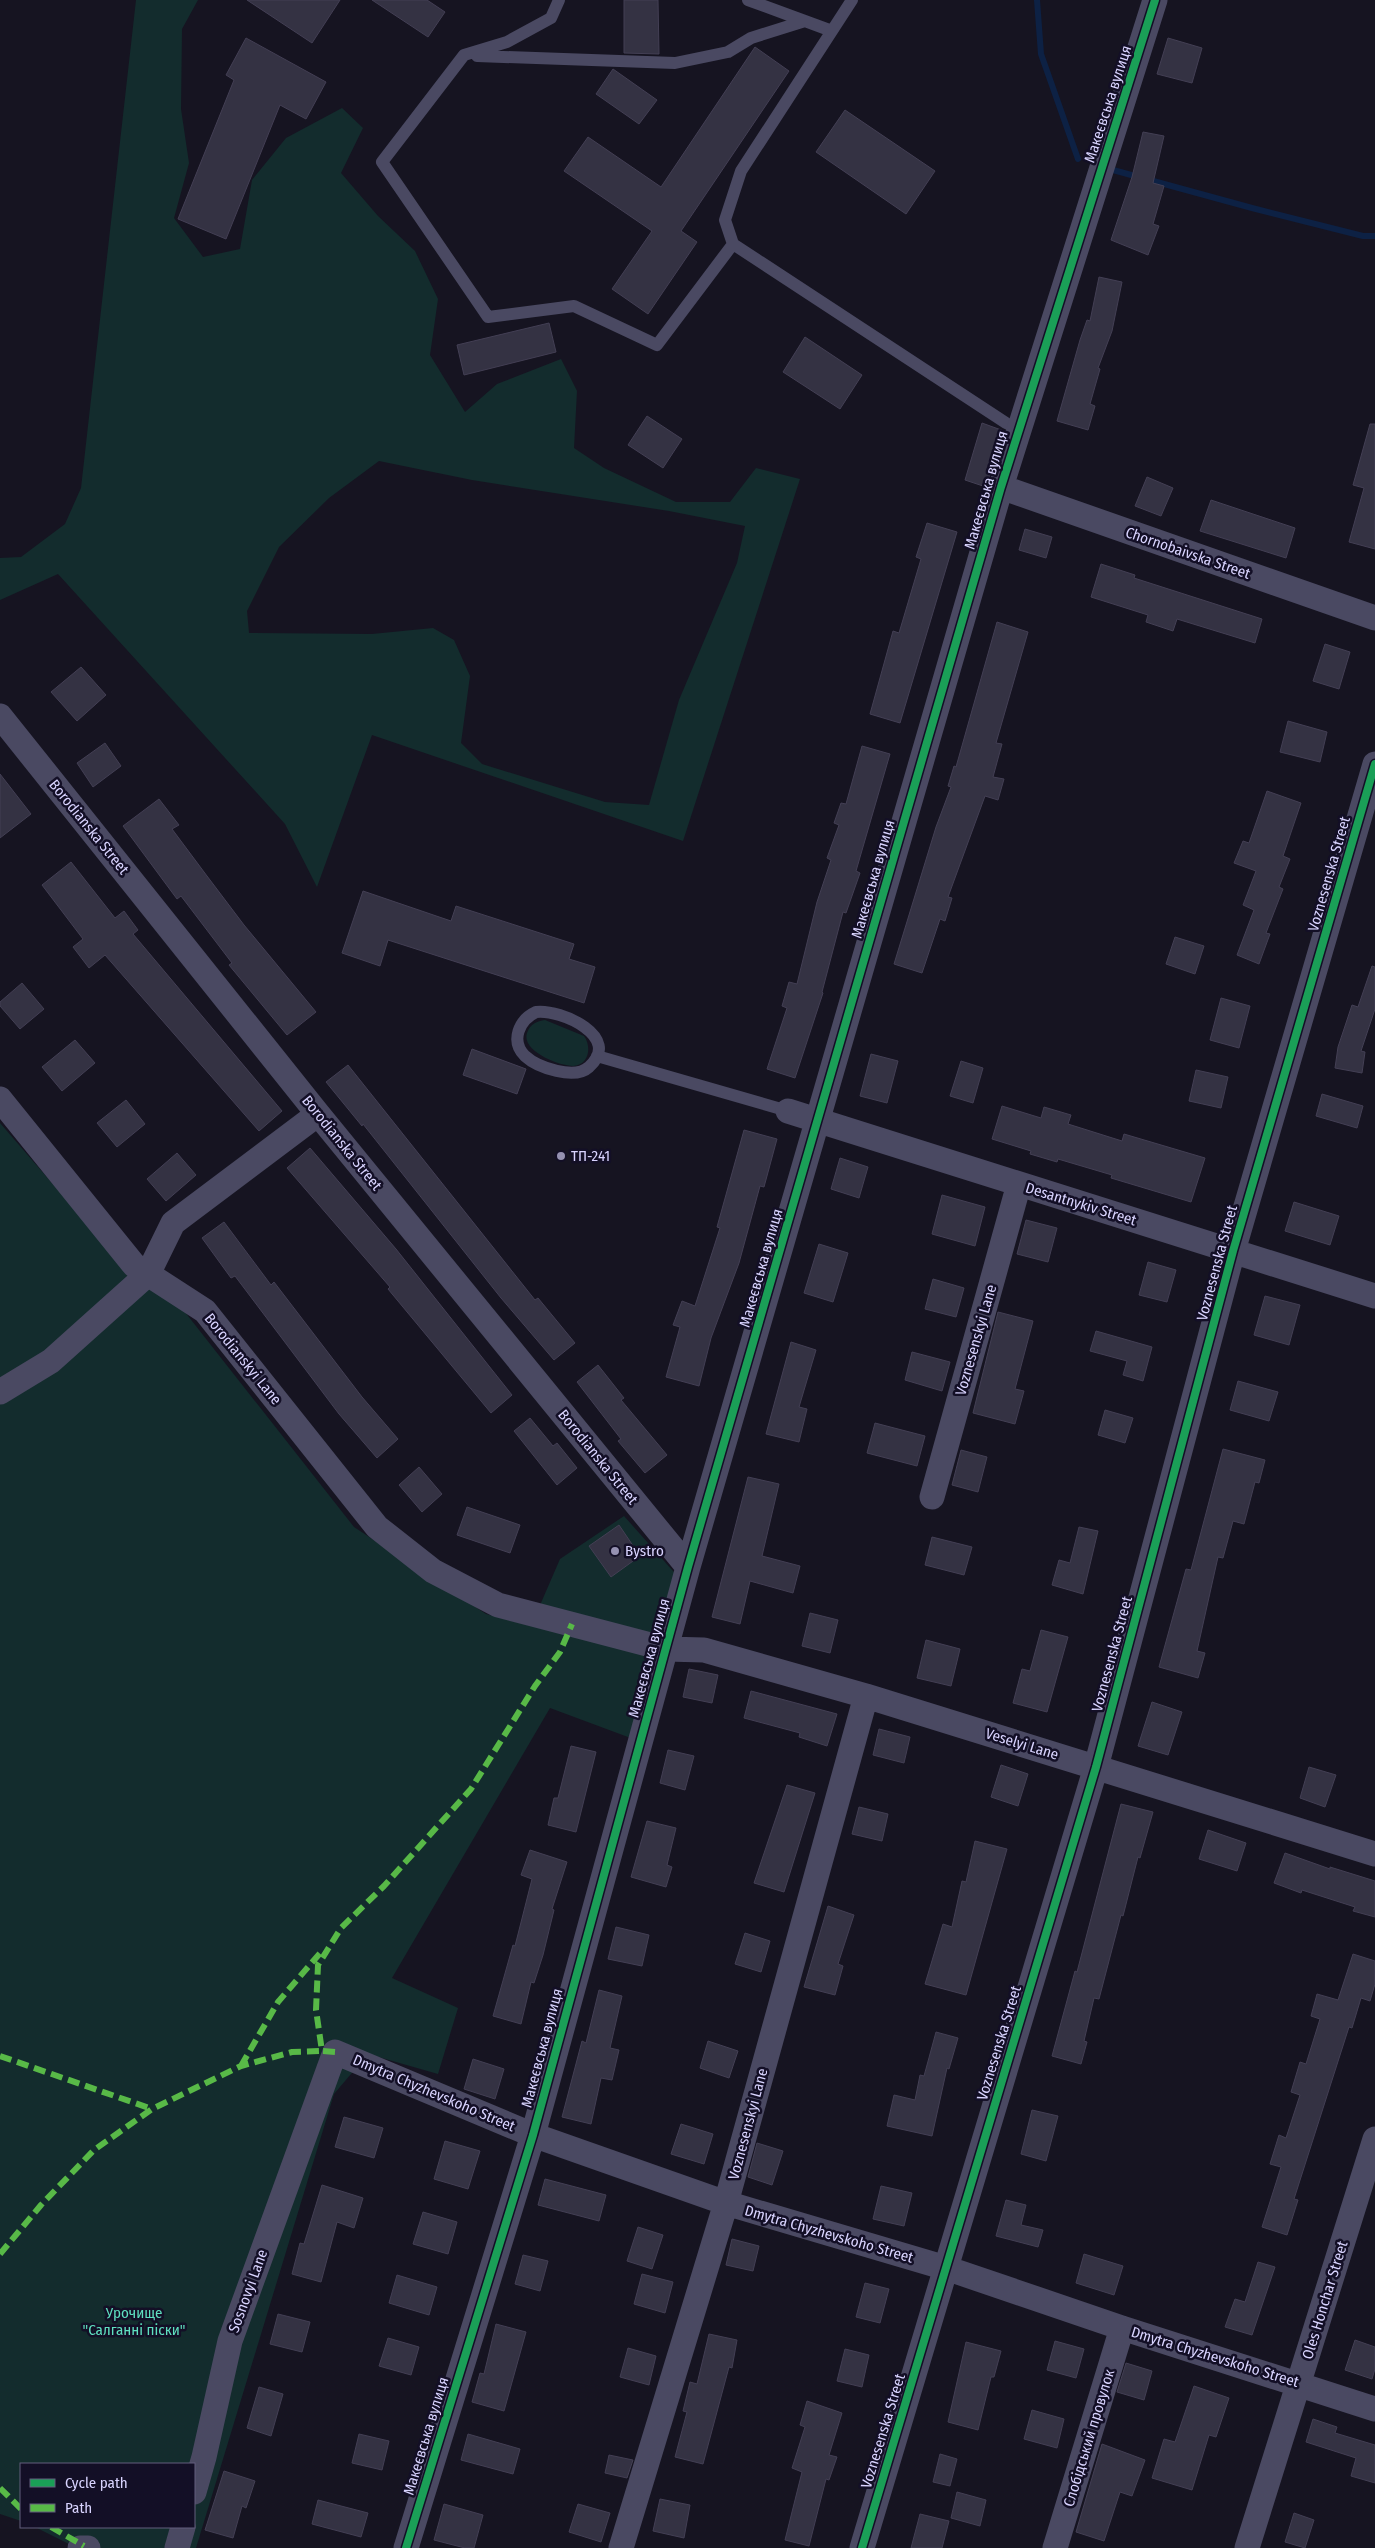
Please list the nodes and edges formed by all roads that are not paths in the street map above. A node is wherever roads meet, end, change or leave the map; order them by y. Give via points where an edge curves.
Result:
1 (559, 0) edge
2 (748, 0) edge
3 (852, 0) edge
4 (1155, 0) edge
5 (805, 21) junction
6 (832, 31) junction
7 (464, 55) junction
8 (733, 244) junction
9 (1018, 428) junction
10 (1001, 487) junction
11 (1375, 618) edge
12 (0, 716) edge
13 (1375, 764) edge
14 (597, 1056) junction
15 (0, 1098) edge
16 (788, 1111) joint
17 (318, 1114) junction
18 (818, 1120) junction
19 (1019, 1184) junction
20 (1233, 1251) junction
21 (148, 1274) junction
22 (1375, 1296) edge
23 (0, 1392) edge
24 (932, 1497) dead end
25 (688, 1567) junction
26 (666, 1649) junction
27 (866, 1696) junction
28 (1096, 1767) junction
29 (1375, 1854) edge
30 (318, 2095) joint
31 (533, 2135) junction
32 (1373, 2149) edge
33 (726, 2203) junction
34 (946, 2268) junction
35 (1122, 2328) junction
36 (1299, 2383) junction
37 (1375, 2409) edge
38 (195, 2488) edge
39 (183, 2528) edge
40 (176, 2548) edge
41 (406, 2548) edge
42 (621, 2548) edge
43 (862, 2548) edge
44 (1055, 2548) edge
45 (1247, 2548) edge

1 - 7 lane via 550,18 507,42
2 - 5 lane
3 - 6 lane
4 - 9 street, Макеєвська вулиця
5 - 6 lane
5 - 7 lane via 751,38 728,52 675,63
6 - 8 lane via 742,170 725,220
7 - 8 lane via 382,162 488,317 574,306 657,345
8 - 9 lane
9 - 10 street, Макеєвська вулиця
10 - 11 street, Chornobaivska Street
10 - 18 street, Макеєвська вулиця
12 - 17 street, Borodianska Street
13 - 20 street, Voznesenska Street
14 - 14 lane via 597,1041 589,1029 554,1014 536,1012 519,1028 518,1040 525,1056 567,1074 588,1069
14 - 16 lane
15 - 21 street, Borodianskyi Lane via 134,1265
16 - 18 street, Desantnykiv Street
17 - 21 street via 173,1223
17 - 25 street, Borodianska Street
18 - 19 street, Desantnykiv Street
18 - 25 street, Макеєвська вулиця
19 - 20 street, Desantnykiv Street
19 - 24 street, Voznesenskyi Lane
20 - 22 street, Desantnykiv Street
20 - 28 street, Voznesenska Street
21 - 23 street via 51,1361
21 - 26 street, Borodianskyi Lane via 205,1310 377,1526 433,1571 498,1605
25 - 26 street, Макеєвська вулиця
26 - 27 street, Veselyi Lane via 704,1650
26 - 31 street, Макеєвська вулиця
27 - 28 street, Veselyi Lane
27 - 33 street, Voznesenskyi Lane
28 - 29 street, Veselyi Lane
28 - 34 street, Voznesenska Street
30 - 31 street, Dmytra Chyzhevskoho Street via 336,2052
30 - 38 street, Sosnovyi Lane via 230,2341
31 - 33 street, Dmytra Chyzhevskoho Street
31 - 41 street, Макеєвська вулиця
32 - 36 street, Oles Honchar Street
33 - 34 street, Dmytra Chyzhevskoho Street
33 - 42 street, Voznesenskyi Lane
34 - 35 street, Dmytra Chyzhevskoho Street
34 - 43 street, Voznesenska Street
35 - 36 street, Dmytra Chyzhevskoho Street
35 - 44 street, Слобідський провулок
36 - 37 street, Dmytra Chyzhevskoho Street
36 - 45 street, Oles Honchar Street
39 - 40 street

